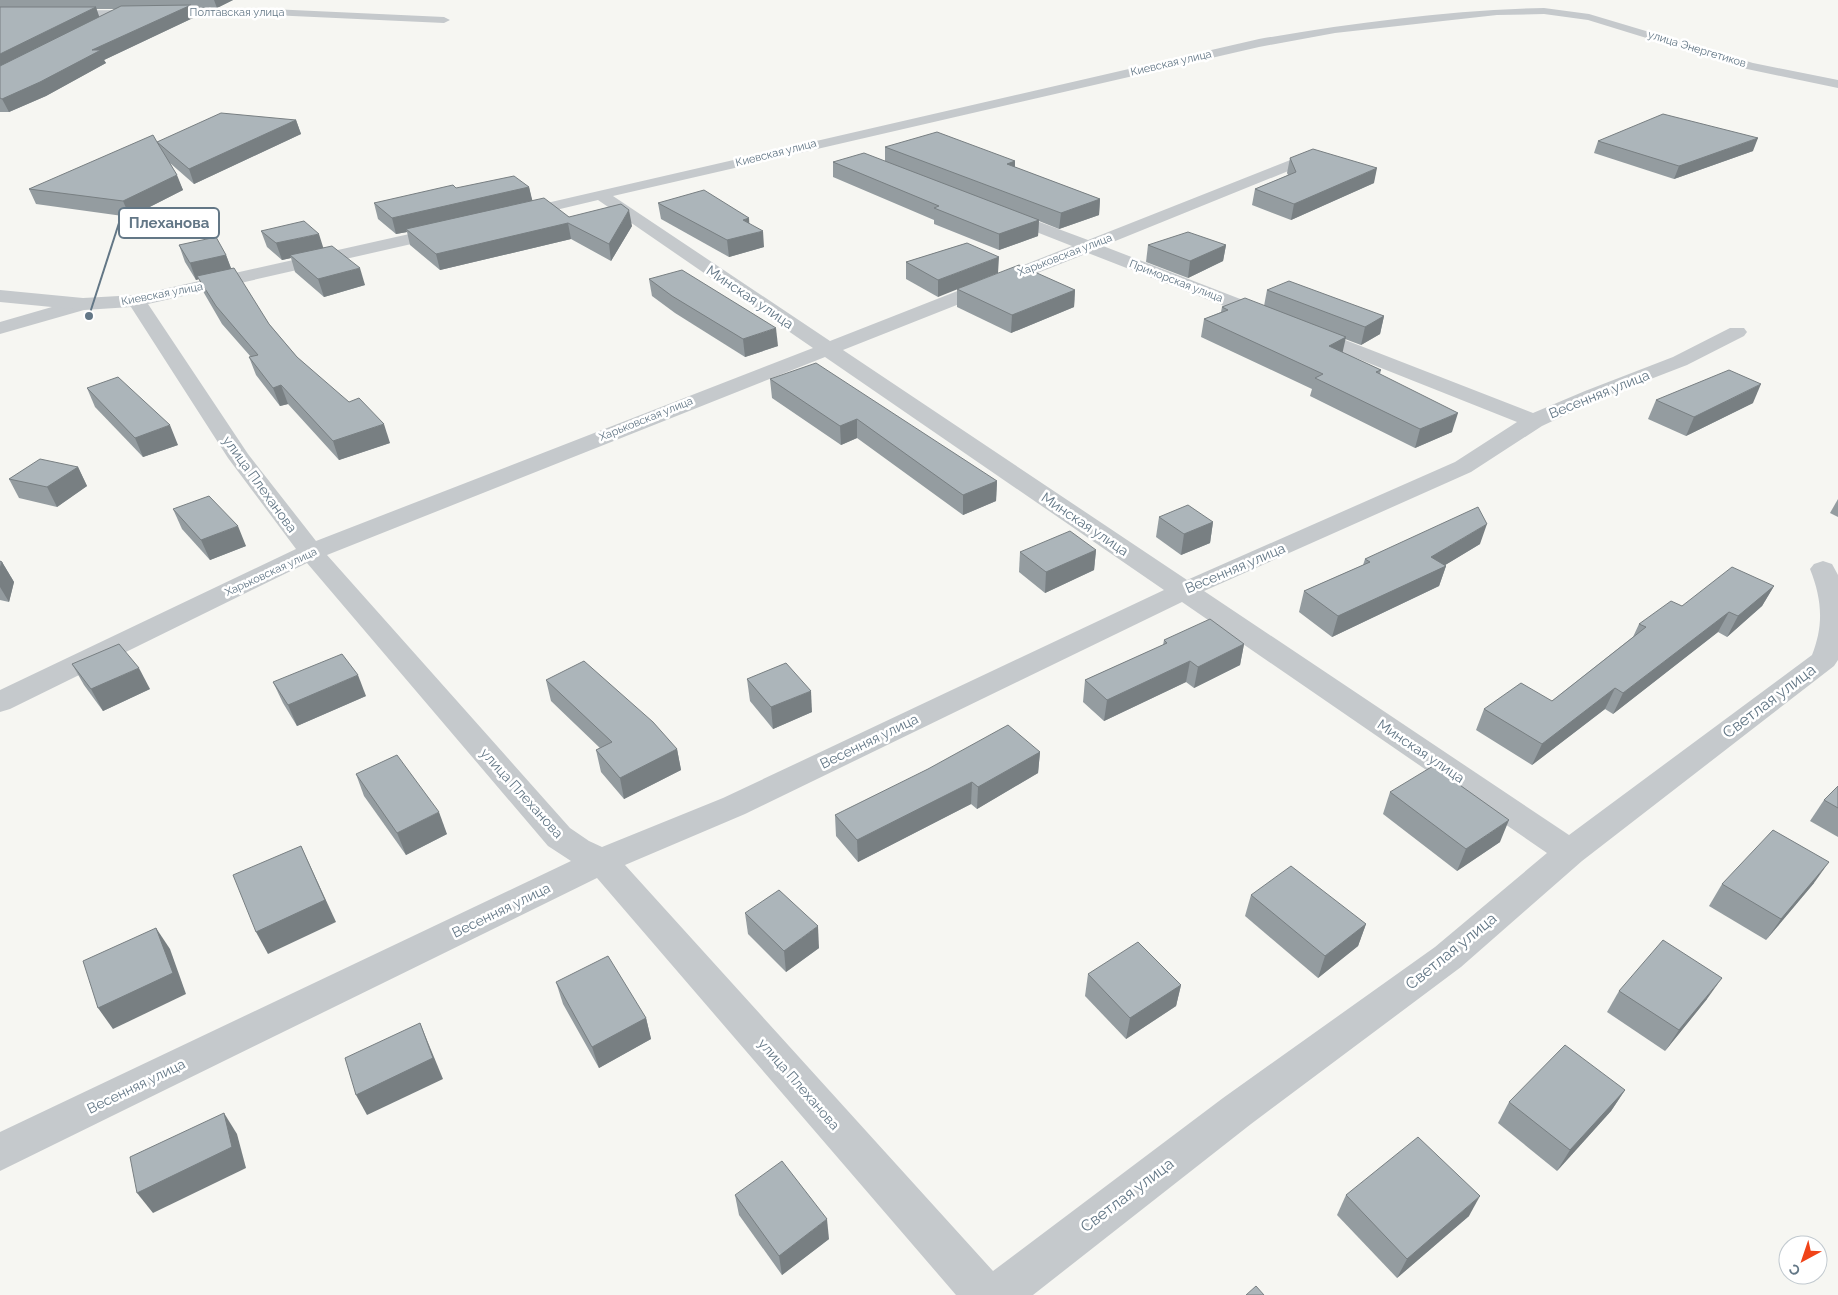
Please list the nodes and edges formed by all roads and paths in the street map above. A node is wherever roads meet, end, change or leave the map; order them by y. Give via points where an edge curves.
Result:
1 (148, 0) edge
2 (125, 12) junction
3 (1557, 12) joint
4 (0, 14) edge
5 (444, 20) dead end
6 (100, 24) edge
7 (1838, 84) edge
8 (819, 142) junction
9 (847, 153) dead end
10 (1302, 160) edge
11 (601, 195) junction
12 (986, 207) edge
13 (504, 217) edge
14 (456, 228) edge
15 (1089, 246) junction
16 (0, 296) edge
17 (138, 301) junction
18 (83, 304) junction
19 (0, 328) edge
20 (1737, 332) dead end
21 (826, 348) junction
22 (1534, 421) junction
23 (311, 552) junction
24 (1823, 569) dead end
25 (1183, 590) junction
26 (0, 702) edge
27 (1570, 852) junction
28 (602, 861) junction
29 (0, 1152) edge
30 (985, 1295) edge
31 (997, 1295) edge

1 - 2 street
2 - 4 street, Полтавская улица
2 - 5 street, Полтавская улица via 294,13
2 - 6 street
3 - 7 street, улица Энергетиков via 1610,22 1751,66
3 - 8 street, Киевская улица via 1513,11 1296,36
8 - 9 street
8 - 11 street, Киевская улица
10 - 15 street, Харьковская улица
11 - 13 street, Киевская улица
11 - 21 street, Минская улица
12 - 15 street, Приморская улица
14 - 17 street, Киевская улица
15 - 21 street, Харьковская улица
15 - 22 street, Приморская улица
16 - 18 street
17 - 18 street, Киевская улица
17 - 23 street, улица Плеханова via 239,458
18 - 19 street, Киевская улица
20 - 22 street, Весенняя улица via 1680,361
21 - 23 street, Харьковская улица
21 - 25 street, Минская улица
22 - 25 street, Весенняя улица via 1463,467
23 - 26 street, Харьковская улица
23 - 28 street, улица Плеханова via 559,836 577,850
24 - 27 street, Светлая улица via 1837,617 1835,640 1824,660
25 - 27 street, Минская улица
25 - 28 street, Весенняя улица via 734,806
27 - 31 street, Светлая улица via 1448,957 1237,1111
28 - 29 street, Весенняя улица
28 - 30 street, улица Плеханова

